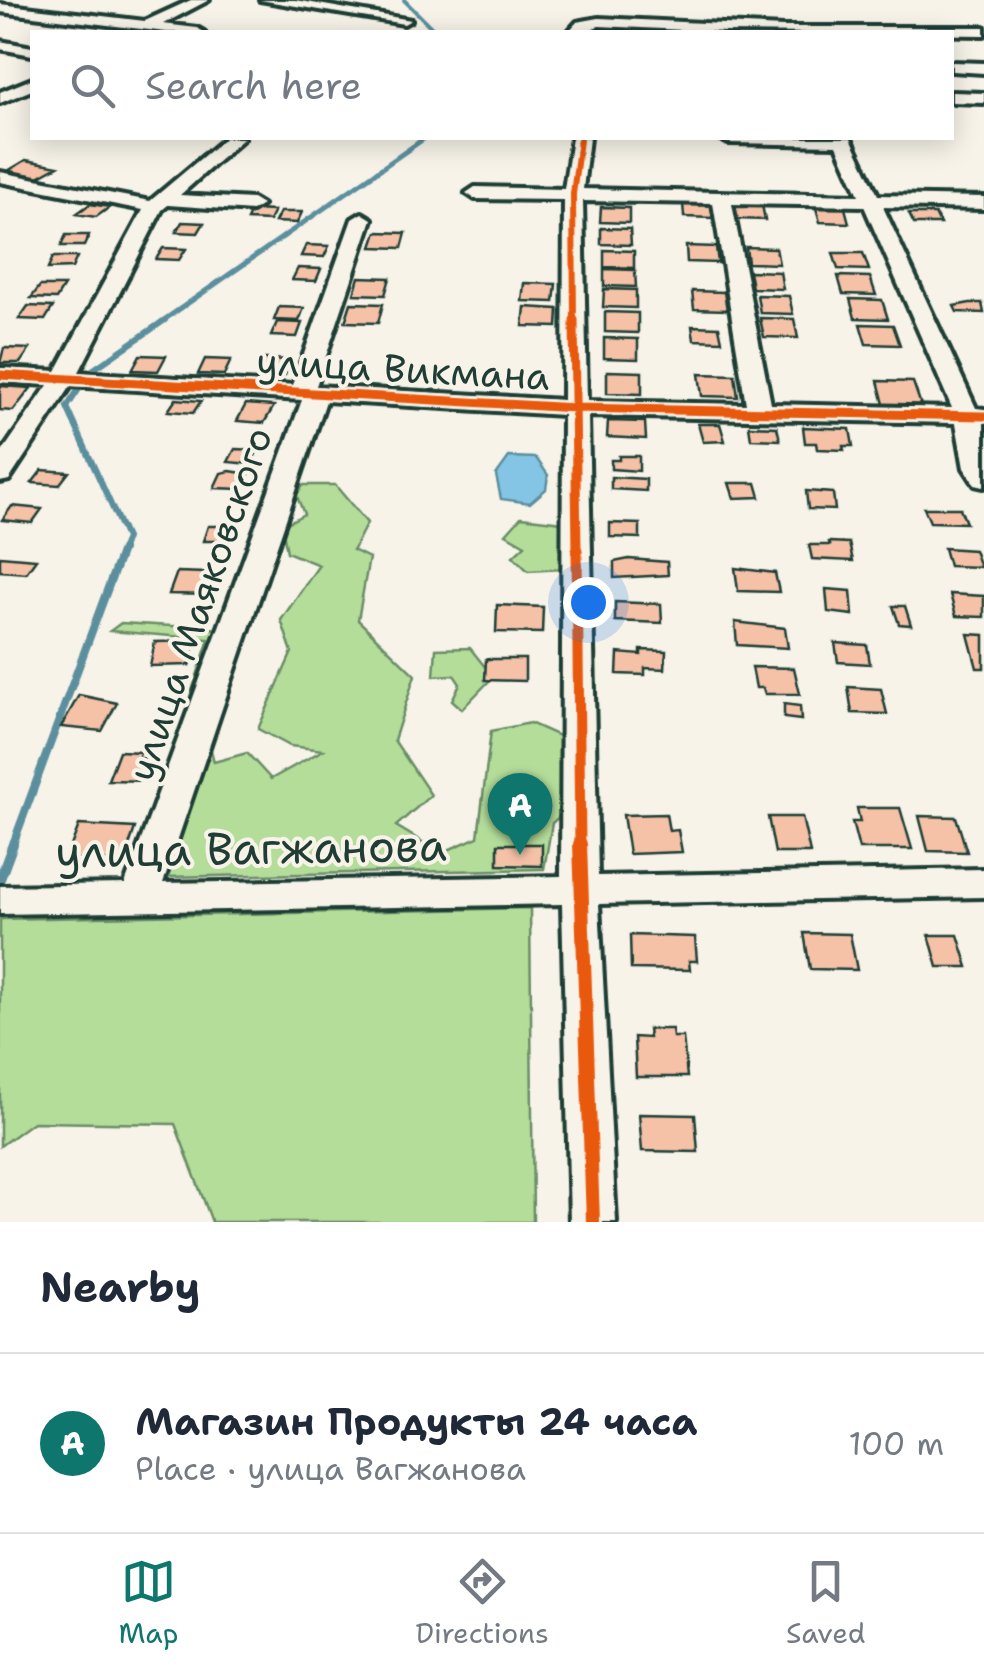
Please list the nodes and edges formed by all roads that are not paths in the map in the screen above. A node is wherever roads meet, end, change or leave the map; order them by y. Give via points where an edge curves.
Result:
1 (202, 0) edge
2 (267, 0) edge
3 (0, 8) edge
4 (140, 29) edge
5 (388, 30) edge
6 (578, 30) edge
7 (757, 30) edge
8 (954, 31) edge
9 (984, 31) edge
10 (0, 46) edge
11 (30, 51) edge
12 (954, 67) edge
13 (984, 68) edge
14 (30, 85) edge
15 (0, 98) edge
16 (954, 98) edge
17 (984, 98) edge
18 (233, 140) edge
19 (580, 140) edge
20 (843, 140) edge
21 (0, 177) edge
22 (475, 193) dead end
23 (573, 194) junction
24 (721, 197) junction
25 (868, 201) junction
26 (158, 203) junction
27 (984, 203) edge
28 (252, 204) dead end
29 (362, 220) dead end
30 (0, 375) edge
31 (63, 381) junction
32 (309, 394) junction
33 (574, 408) junction
34 (760, 413) junction
35 (975, 415) edge
36 (0, 474) edge
37 (984, 478) edge
38 (984, 883) edge
39 (580, 890) junction
40 (139, 898) junction
41 (0, 900) edge
42 (593, 1222) edge

1 - 4 street
2 - 5 street via 404,20
3 - 4 street
6 - 7 street via 599,22
8 - 9 street
10 - 11 street
12 - 13 street
14 - 15 street
16 - 17 street
18 - 26 street
19 - 23 street
20 - 25 street
21 - 26 street
22 - 23 street
23 - 24 street
23 - 33 street
24 - 25 street
24 - 34 street
25 - 27 street
25 - 35 street
26 - 28 street
26 - 31 street
29 - 32 street, улица Маяковского
30 - 31 street, улица Викмана
31 - 32 street, улица Викмана
31 - 36 street
32 - 33 street, улица Викмана
32 - 40 street, улица Маяковского
33 - 34 street, улица Викмана
33 - 39 street
34 - 35 street, улица Викмана
35 - 37 street via 977,468
38 - 39 street, улица Вагжанова
39 - 40 street, улица Вагжанова
39 - 42 street
40 - 41 street, улица Вагжанова

